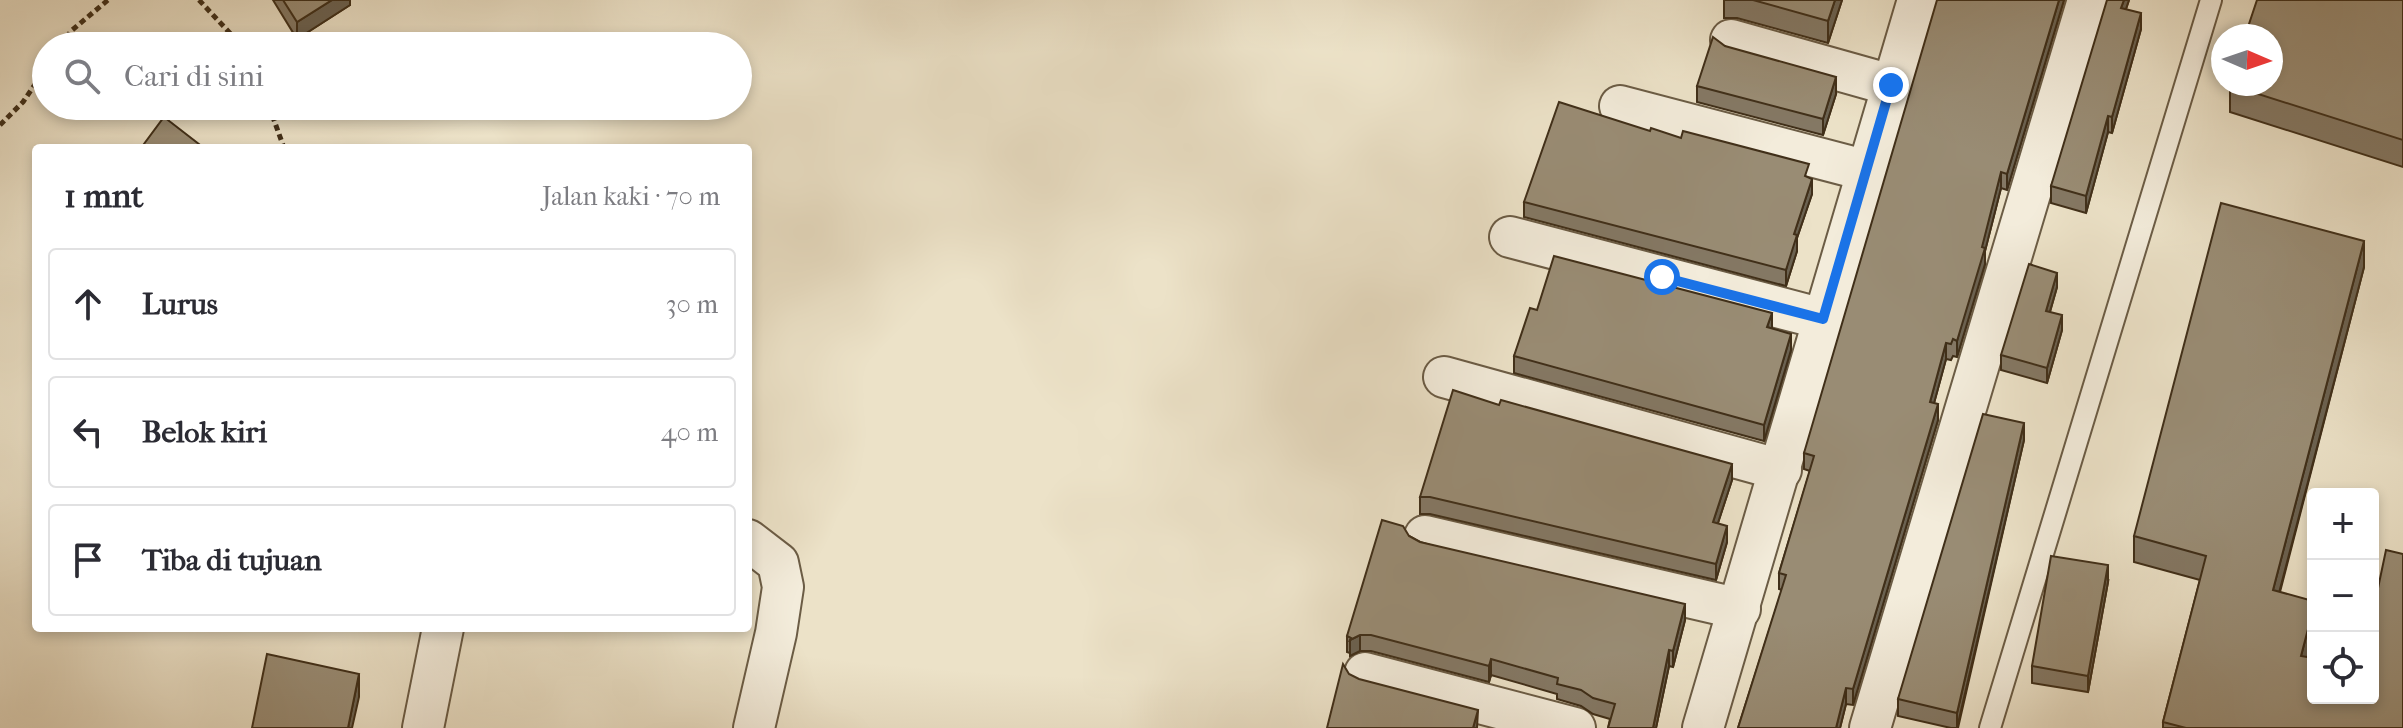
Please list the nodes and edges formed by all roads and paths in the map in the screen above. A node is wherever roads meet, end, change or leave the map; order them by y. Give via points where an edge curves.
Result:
1 (108, 0) edge
2 (199, 0) edge
3 (1918, 0) edge
4 (2088, 0) edge
5 (2211, 0) edge
6 (70, 32) edge
7 (229, 32) edge
8 (1731, 40) dead end
9 (1891, 85) junction
10 (32, 89) edge
11 (1620, 106) dead end
12 (274, 120) edge
13 (0, 125) edge
14 (283, 144) edge
15 (1868, 171) junction
16 (1510, 237) dead end
17 (1823, 319) junction
18 (1444, 377) dead end
19 (1781, 470) junction
20 (1425, 536) dead end
21 (752, 543) edge
22 (1740, 609) junction
23 (442, 632) edge
24 (1365, 673) dead end
25 (423, 728) edge
26 (754, 728) edge
27 (1575, 728) edge
28 (1703, 728) edge
29 (1870, 728) edge
30 (1990, 728) edge

1 - 6 path
2 - 7 path
3 - 9 street
4 - 29 street
5 - 30 lane
8 - 9 street
9 - 15 street
10 - 13 path
11 - 15 street
12 - 14 path
15 - 17 street
16 - 17 street
17 - 19 street
18 - 19 street
19 - 22 street
20 - 22 street
21 - 26 street via 778,563 783,587
22 - 28 street
23 - 25 street
24 - 27 street

